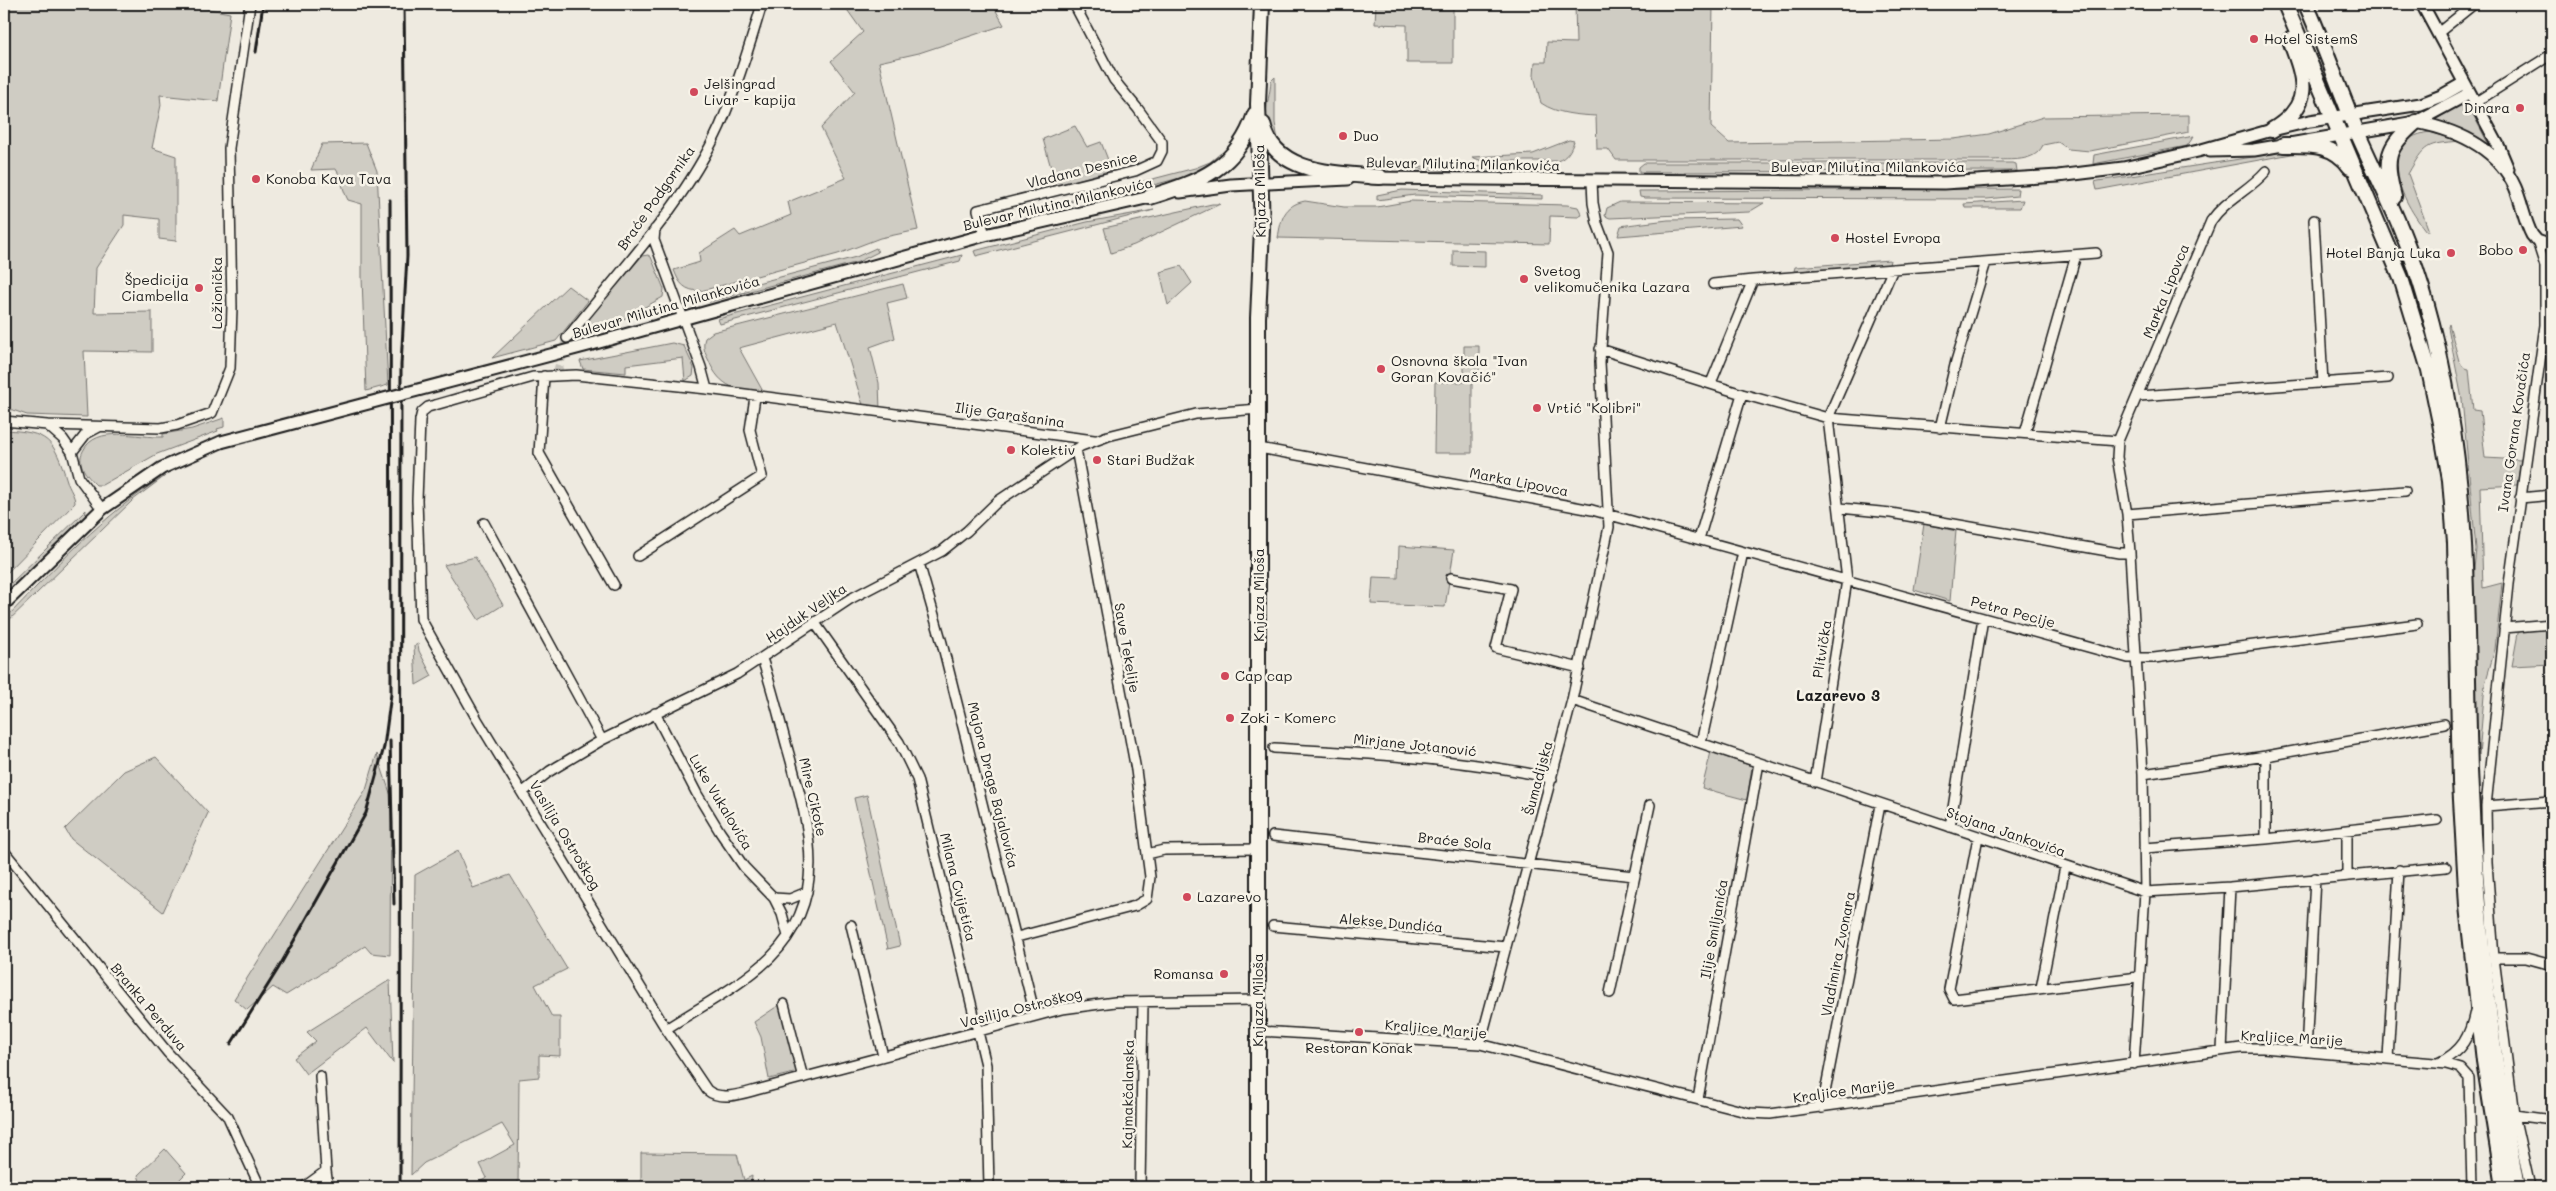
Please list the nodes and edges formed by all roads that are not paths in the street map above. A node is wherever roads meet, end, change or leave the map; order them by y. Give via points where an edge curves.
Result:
1 (250, 4) edge
2 (762, 4) edge
3 (1074, 4) edge
4 (1262, 4) edge
5 (2285, 4) edge
6 (2306, 4) edge
7 (2315, 4) edge
8 (2422, 4) edge
9 (2474, 4) edge
10 (2314, 21) junction
11 (2438, 33) junction
12 (2552, 54) edge
13 (2470, 93) junction
14 (1258, 104) junction
15 (2351, 116) junction
16 (2333, 118) junction
17 (2416, 122) junction
18 (2272, 130) junction
19 (2357, 131) junction
20 (2339, 133) junction
21 (2283, 145) junction
22 (2198, 151) junction
23 (2266, 171) dead end
24 (1380, 177) junction
25 (2357, 178) junction
26 (1592, 181) junction
27 (1260, 184) junction
28 (2515, 187) junction
29 (1150, 197) junction
30 (2314, 220) dead end
31 (2399, 224) junction
32 (655, 228) junction
33 (985, 236) junction
34 (2537, 241) junction
35 (2552, 246) edge
36 (2096, 253) dead end
37 (2076, 255) junction
38 (1986, 262) junction
39 (1893, 269) junction
40 (1753, 280) junction
41 (1713, 284) dead end
42 (684, 318) junction
43 (567, 338) tunnel mouth
44 (1600, 349) junction
45 (544, 376) junction
46 (2388, 378) dead end
47 (1711, 383) junction
48 (2323, 383) junction
49 (706, 389) junction
50 (1742, 394) junction
51 (2139, 396) junction
52 (755, 397) junction
53 (428, 408) joint
54 (1259, 409) junction
55 (1828, 418) junction
56 (4, 422) edge
57 (48, 425) junction
58 (103, 426) junction
59 (1940, 428) junction
60 (2025, 433) junction
61 (1094, 440) junction
62 (2118, 441) junction
63 (1259, 448) junction
64 (1076, 449) junction
65 (72, 452) junction
66 (2405, 491) dead end
67 (2552, 496) edge
68 (2520, 498) junction
69 (1840, 508) junction
70 (102, 509) junction
71 (2127, 514) junction
72 (1610, 515) junction
73 (484, 522) dead end
74 (1699, 538) junction
75 (1742, 552) junction
76 (2130, 553) junction
77 (638, 556) dead end
78 (919, 563) junction
79 (1451, 578) dead end
80 (1847, 580) junction
81 (614, 585) dead end
82 (4, 604) edge
83 (1983, 618) junction
84 (815, 622) junction
85 (2417, 624) dead end
86 (2552, 624) edge
87 (2504, 628) junction
88 (2138, 658) junction
89 (762, 659) junction
90 (1580, 668) junction
91 (1572, 700) junction
92 (655, 713) junction
93 (2444, 724) dead end
94 (602, 740) junction
95 (1702, 743) junction
96 (1274, 748) dead end
97 (2266, 756) junction
98 (1758, 763) junction
99 (2143, 774) junction
100 (1552, 779) junction
101 (1815, 782) junction
102 (523, 792) junction
103 (2552, 802) edge
104 (1880, 804) junction
105 (1650, 805) dead end
106 (2486, 806) junction
107 (2436, 820) dead end
108 (1950, 827) junction
109 (2347, 831) junction
110 (1272, 836) dead end
111 (1978, 837) junction
112 (2266, 839) junction
113 (2144, 848) junction
114 (1257, 849) junction
115 (4, 851) edge
116 (1147, 854) junction
117 (1530, 863) junction
118 (2065, 867) junction
119 (2446, 867) dead end
120 (2399, 870) junction
121 (2347, 875) junction
122 (1634, 876) junction
123 (2316, 878) junction
124 (2230, 887) junction
125 (807, 892) junction
126 (2145, 892) junction
127 (774, 898) junction
128 (851, 925) dead end
129 (1273, 926) dead end
130 (788, 936) junction
131 (1017, 937) junction
132 (1506, 947) junction
133 (2494, 958) junction
134 (2552, 965) edge
135 (2138, 977) junction
136 (2041, 988) junction
137 (1610, 993) dead end
138 (2477, 999) junction
139 (1258, 1000) junction
140 (1143, 1002) junction
141 (784, 1004) dead end
142 (1035, 1015) junction
143 (666, 1029) junction
144 (1258, 1031) junction
145 (978, 1032) junction
146 (1480, 1044) junction
147 (2222, 1050) junction
148 (2306, 1052) junction
149 (883, 1056) junction
150 (2388, 1059) junction
151 (2437, 1063) junction
152 (2134, 1064) junction
153 (320, 1076) dead end
154 (803, 1078) junction
155 (1698, 1099) junction
156 (1822, 1108) junction
157 (2514, 1115) junction
158 (2552, 1120) edge
159 (326, 1170) junction
160 (260, 1187) edge
161 (304, 1187) edge
162 (328, 1187) edge
163 (990, 1187) edge
164 (1140, 1187) edge
165 (1258, 1187) edge
166 (2472, 1187) edge
167 (2504, 1187) edge
168 (2516, 1187) edge
169 (2530, 1187) edge

1 - 58 street, Ložionička via 229,148 232,307 230,368 226,380 212,413 161,428
2 - 32 street, Braće Podgornika via 720,126 696,171
3 - 33 street, Vladana Desnice via 1114,80 1162,142 1160,156 1147,168 1135,172 978,210
4 - 14 main road, Knjaza Miloša
5 - 16 main road
5 - 18 main road via 2288,35 2304,88 2295,112
6 - 10 main road
7 - 10 street
8 - 11 street
9 - 11 street
10 - 15 main road
11 - 13 street
12 - 13 street
13 - 15 street, Bulevar Milutina Milankovića via 2441,96 2421,104
13 - 17 street
13 - 28 street via 2498,145
14 - 24 main road via 1265,133 1284,156 1307,168
14 - 27 main road, Knjaza Miloša
14 - 29 main road via 1243,141 1224,164 1204,178
15 - 16 street, Bulevar Milutina Milankovića
15 - 19 main road
16 - 18 street, Bulevar Milutina Milankovića
16 - 20 main road
17 - 19 street, Bulevar Milutina Milankovića
17 - 28 street via 2440,127 2478,144 2502,166
17 - 31 main road via 2398,139 2388,155 2388,173
18 - 22 street, Bulevar Milutina Milankovića
19 - 20 street, Bulevar Milutina Milankovića
19 - 31 main road
20 - 21 street, Bulevar Milutina Milankovića
20 - 25 main road
21 - 22 street, Bulevar Milutina Milankovića via 2239,152
21 - 25 main road via 2327,148 2347,163
22 - 26 street, Bulevar Milutina Milankovića via 2092,173 1988,182
23 - 51 street, Marka Lipovca via 2220,209 2212,221 2198,247
24 - 26 street, Bulevar Milutina Milankovića
24 - 27 street, Bulevar Milutina Milankovića
25 - 138 main road via 2401,278 2419,334 2435,394 2448,472 2456,568 2463,848
26 - 44 street via 1597,223 1608,252
27 - 29 street, Bulevar Milutina Milankovića via 1192,189
27 - 54 main road, Knjaza Miloša
28 - 34 street via 2529,230
29 - 33 street, Bulevar Milutina Milankovića
30 - 48 street
31 - 168 main road via 2428,307 2446,387 2457,458 2467,591 2473,853 2492,1039
32 - 42 street via 654,240
32 - 43 street, Braće Podgornika
33 - 42 street, Bulevar Milutina Milankovića
34 - 35 street
34 - 68 street, Ivana Gorana Kovačića via 2545,266 2545,325
36 - 37 street
37 - 38 street
37 - 60 street
38 - 39 street
38 - 59 street
39 - 40 street
39 - 55 street
40 - 41 street
40 - 47 street
42 - 49 street
42 - 70 street, Bulevar Milutina Milankovića, bridge via 221,442 162,468
44 - 47 street
44 - 72 street
45 - 49 street, Ilije Garašanina via 576,375
45 - 53 street, Ilije Garašanina
45 - 81 street via 539,453
46 - 48 street
47 - 50 street
48 - 51 street
49 - 52 street, Ilije Garašanina
50 - 55 street
50 - 74 street
51 - 62 street, Marka Lipovca
52 - 61 street, Ilije Garašanina
52 - 77 street via 750,430 762,476
53 - 102 street, Vasilija Ostroškog via 420,415 418,466 421,619 467,703
54 - 61 street, Ilije Garašanina via 1196,414
54 - 63 main road, Knjaza Miloša
55 - 59 street
55 - 69 street, Plitvička
56 - 57 street
57 - 58 street, Ložionička
57 - 65 street
58 - 65 street via 86,434
59 - 60 street
60 - 62 street
61 - 64 street, Hajduk Veljka
62 - 71 street, Marka Lipovca via 2117,457
63 - 72 street, Marka Lipovca
63 - 114 main road, Knjaza Miloša
64 - 78 street, Hajduk Veljka via 1020,484 956,541
64 - 116 street, Save Tekelije via 1136,770
65 - 70 street via 79,478
66 - 71 street
67 - 68 street
68 - 87 street, Ivana Gorana Kovačića
69 - 76 street via 1891,513
69 - 80 street, Plitvička
70 - 82 street, Bulevar Milutina Milankovića
71 - 76 street, Marka Lipovca
72 - 74 street, Petra Pecije
72 - 90 street, Šumadijska
73 - 94 street
74 - 75 street, Petra Pecije
75 - 80 street, Petra Pecije
75 - 95 street
76 - 88 street, Marka Lipovca
78 - 84 street, Hajduk Veljka via 862,592
78 - 131 street, Majora Drage Bajalovića via 945,652
79 - 90 street via 1511,589 1496,648
80 - 83 street, Petra Pecije
80 - 101 street, Plitvička
83 - 88 street, Petra Pecije
83 - 108 street
84 - 89 street, Hajduk Veljka
84 - 145 street, Milana Cvijetića via 874,704 914,770
85 - 88 street, Petra Pecije
86 - 87 street
87 - 106 street, Ivana Gorana Kovačića
88 - 99 street, Marka Lipovca
89 - 92 street, Hajduk Veljka
89 - 125 street, Mire Cikote via 809,833 811,866
90 - 91 street, Šumadijska
91 - 95 street, Stojana Jankovića
91 - 100 street, Šumadijska
92 - 94 street, Hajduk Veljka
92 - 127 street, Luke Vukalovića via 720,832 744,867
93 - 97 street
94 - 102 street, Hajduk Veljka via 550,771
95 - 98 street, Stojana Jankovića
96 - 100 street, Mirjane Jotanović via 1451,762
97 - 99 street
97 - 112 street
98 - 101 street, Stojana Jankovića
98 - 155 street, Ilije Smiljanića
99 - 113 street, Marka Lipovca
100 - 117 street, Šumadijska
101 - 104 street, Stojana Jankovića
102 - 143 street, Vasilija Ostroškog
103 - 106 street
104 - 108 street, Stojana Jankovića
104 - 156 street, Vladimira Zvonara
105 - 122 street
106 - 133 street, Ivana Gorana Kovačića
107 - 109 street
108 - 111 street, Stojana Jankovića
109 - 112 street
109 - 121 street
110 - 117 street, Braće Sola
111 - 118 street, Stojana Jankovića
111 - 136 street via 1950,993 1958,999
112 - 113 street
113 - 126 street, Marka Lipovca
114 - 116 street via 1164,850
114 - 139 main road, Knjaza Miloša
115 - 160 street, Branka Perduva via 168,1053 228,1117
116 - 131 street, Save Tekelije via 1150,877 1147,899 1142,903
117 - 122 street, Braće Sola
117 - 132 street, Šumadijska
118 - 126 street, Stojana Jankovića
118 - 136 street
119 - 120 street, Stojana Jankovića
120 - 121 street, Stojana Jankovića
120 - 150 street
121 - 123 street, Stojana Jankovića
122 - 137 street
123 - 124 street, Stojana Jankovića
123 - 148 street
124 - 126 street, Stojana Jankovića
124 - 147 street
125 - 127 street via 790,899
125 - 130 street, Mire Cikote
126 - 135 street, Marka Lipovca
127 - 130 street, Luke Vukalovića
128 - 149 street
129 - 132 street, Alekse Dundića
130 - 143 street, Mire Cikote via 755,971
131 - 142 street, Majora Drage Bajalovića
132 - 146 street, Šumadijska
133 - 134 street via 2526,958
133 - 157 street, Ivana Gorana Kovačića
135 - 136 street
135 - 152 street, Marka Lipovca
138 - 151 street via 2466,1040 2451,1057
138 - 167 main road
139 - 140 street, Vasilija Ostroškog
139 - 144 main road, Knjaza Miloša
140 - 142 street, Vasilija Ostroškog via 1088,1004
140 - 164 street, Kajmakčalanska
141 - 154 street
142 - 145 street, Vasilija Ostroškog
143 - 154 street, Vasilija Ostroškog via 707,1090 716,1096
144 - 146 street, Kraljice Marije
144 - 165 main road, Knjaza Miloša
145 - 149 street, Vasilija Ostroškog
145 - 163 street, Milana Cvijetića via 987,1080
146 - 155 street, Kraljice Marije
147 - 148 street, Kraljice Marije via 2253,1048
147 - 152 street, Kraljice Marije
148 - 150 street, Kraljice Marije
149 - 154 street, Vasilija Ostroškog
150 - 151 street, Kraljice Marije
151 - 166 street via 2460,1068 2470,1078
152 - 156 street, Kraljice Marije
153 - 159 street
155 - 156 street, Kraljice Marije via 1750,1113
157 - 158 street
157 - 169 street, Ivana Gorana Kovačića
159 - 161 street
159 - 162 street

